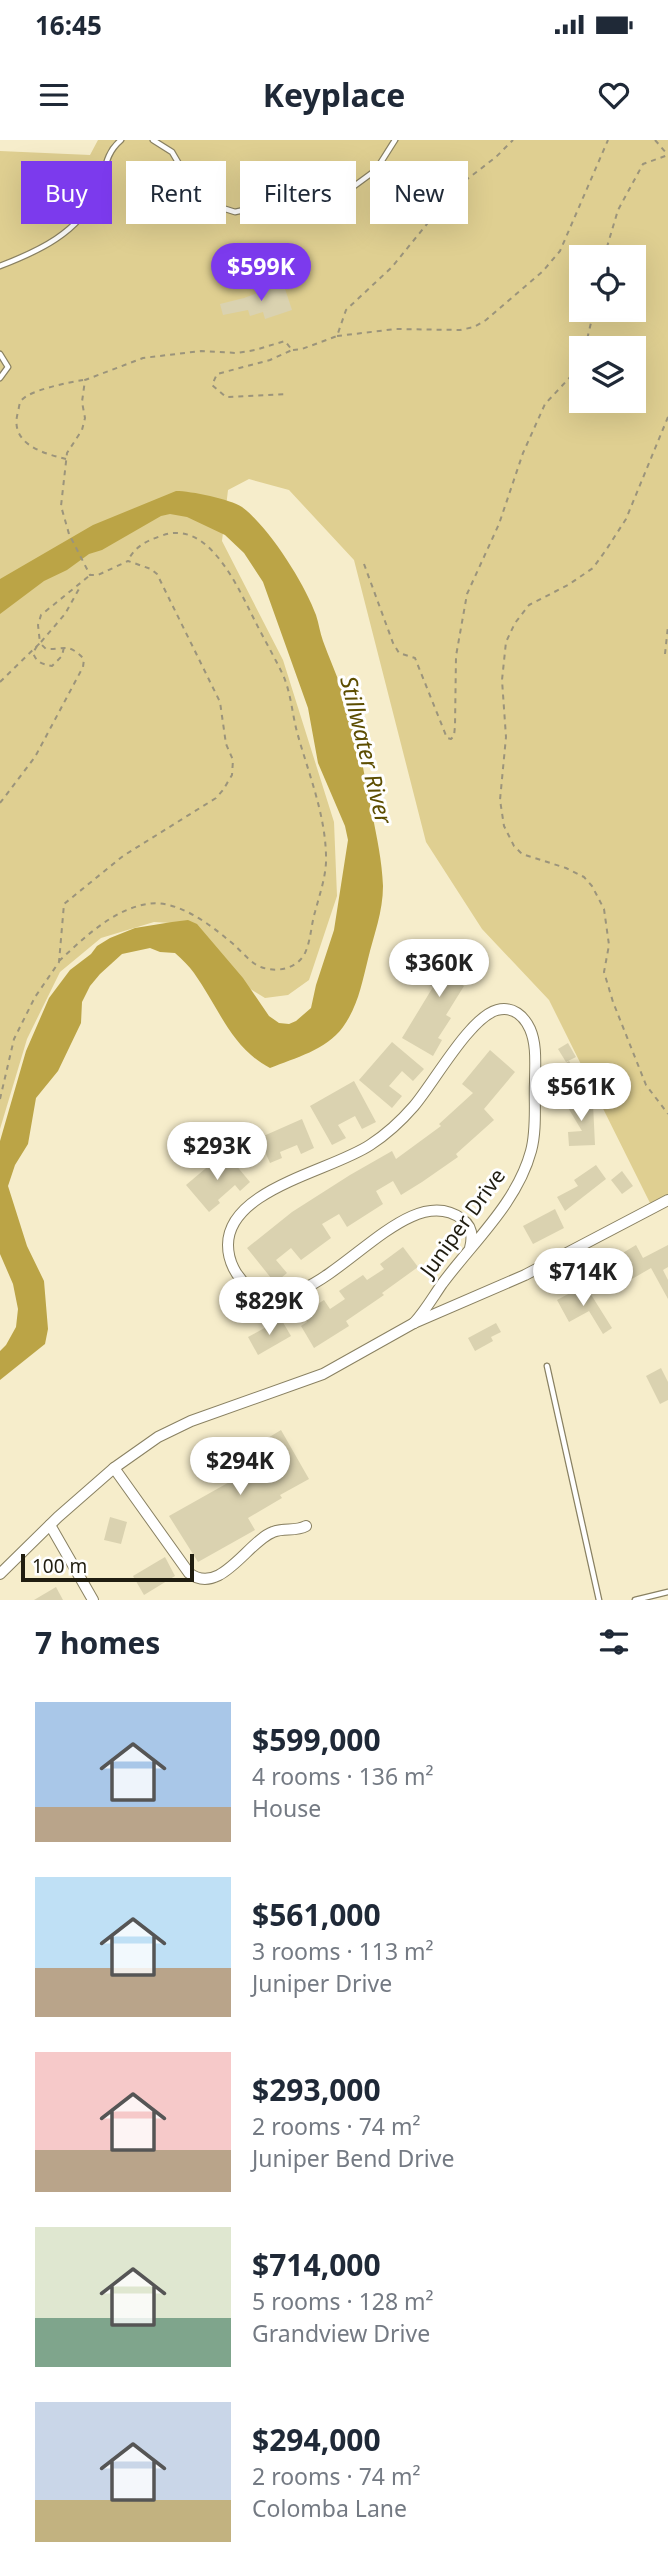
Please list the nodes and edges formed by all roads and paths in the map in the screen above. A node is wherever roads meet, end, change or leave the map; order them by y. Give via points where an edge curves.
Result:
1 (121, 140) edge
2 (153, 140) edge
3 (395, 140) edge
4 (513, 140) edge
5 (608, 140) edge
6 (655, 140) edge
7 (668, 155) edge
8 (608, 245) edge
9 (0, 266) edge
10 (337, 336) junction
11 (292, 350) junction
12 (0, 355) edge
13 (0, 378) edge
14 (569, 378) edge
15 (85, 380) junction
16 (286, 394) dead end
17 (668, 417) edge
18 (67, 459) junction
19 (128, 561) junction
20 (364, 564) dead end
21 (90, 575) junction
22 (83, 583) junction
23 (668, 626) edge
24 (40, 643) junction
25 (64, 647) junction
26 (665, 654) dead end
27 (0, 682) edge
28 (0, 803) edge
29 (59, 962) junction
30 (0, 1100) edge
31 (668, 1114) edge
32 (668, 1200) edge
33 (470, 1248) junction
34 (414, 1323) junction
35 (547, 1366) dead end
36 (114, 1468) junction
37 (50, 1525) junction
38 (306, 1525) dead end
39 (0, 1574) edge
40 (668, 1592) edge
41 (93, 1600) edge
42 (598, 1600) edge
43 (635, 1600) edge

1 - 9 lane via 110,149 98,193 75,227 34,253
2 - 3 lane via 172,152 190,181 216,206 236,212 267,205 306,205 342,195 376,170
4 - 10 path via 457,187 392,267 346,310
5 - 10 path via 560,251 486,320 460,330 396,329
6 - 7 path
7 - 8 path via 643,164 618,210
10 - 11 path
11 - 15 path via 285,341 255,351 143,358
11 - 16 path via 216,374 212,386 226,397
12 - 13 lane via 8,367
14 - 20 path via 545,404 467,594 456,656 451,739 415,658 399,653 393,643
15 - 18 path via 85,418
15 - 18 path via 21,401 15,423 30,447
17 - 31 path via 626,519 606,551 593,568 529,605 506,642 502,680 506,737 500,800 504,826 522,854 566,868 592,886 604,909 609,944 604,972 610,992 646,1085
18 - 21 path via 61,506
19 - 21 path
19 - 29 path via 158,574 204,666 220,702 232,775 216,798 123,856 64,904
19 - 29 path via 140,545 170,532 194,536 218,557 237,585 290,697 321,822 324,875 304,953 297,964 283,969 255,964 196,917 149,903 115,915
21 - 22 path
22 - 24 path
22 - 24 path via 41,615
23 - 26 path
24 - 25 path via 46,649
24 - 25 path via 33,653 40,663 51,666
24 - 27 path
25 - 28 path via 84,659 83,667 35,757
29 - 30 path via 35,996 14,1039
32 - 34 street via 525,1275
33 - 33 street, Juniper Drive via 471,1231 463,1220 439,1212 420,1214 316,1283 290,1295 271,1296 253,1290 238,1276 228,1246 232,1225 253,1202 368,1146 398,1124 468,1033 494,1010 508,1008 525,1017 535,1040 533,1144 510,1196
33 - 34 street, Juniper Drive
34 - 36 street via 323,1374 174,1429
35 - 42 lane
36 - 37 street
36 - 38 street via 189,1573 200,1579 220,1574 274,1531
37 - 39 street
37 - 41 street
40 - 43 lane

